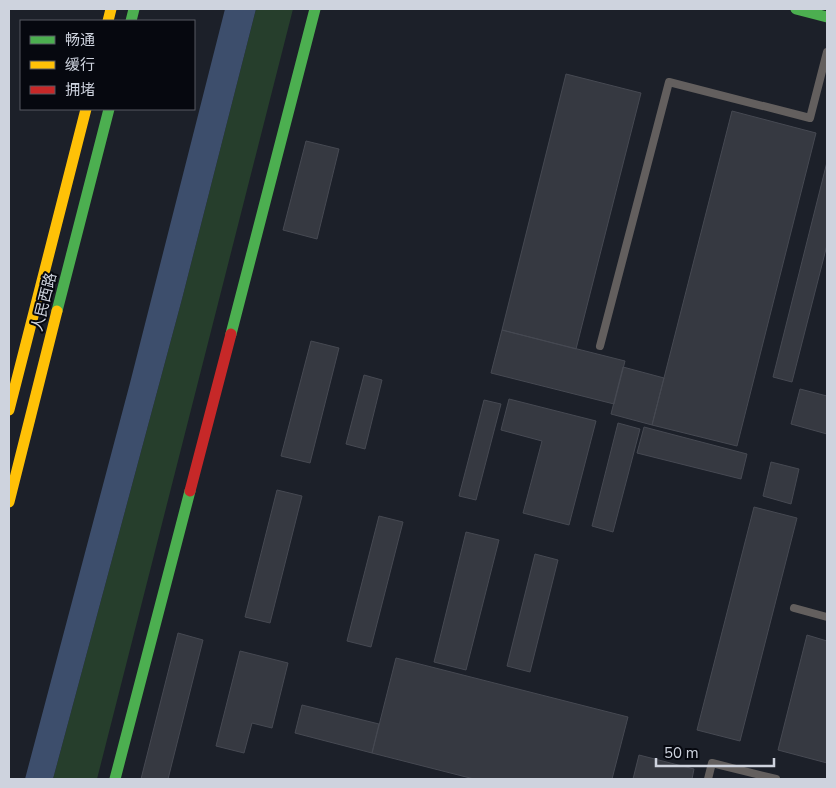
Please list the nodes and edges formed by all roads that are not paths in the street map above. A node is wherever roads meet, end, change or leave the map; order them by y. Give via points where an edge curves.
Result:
1 (316, 9) edge
2 (796, 9) edge
3 (827, 17) edge
4 (827, 52) edge
5 (86, 110) edge
6 (109, 110) edge
7 (600, 346) dead end
8 (9, 410) edge
9 (9, 502) edge
10 (794, 608) dead end
11 (827, 617) edge
12 (115, 779) edge
13 (708, 779) edge
14 (776, 779) edge

1 - 12 street
2 - 3 street
4 - 7 lane via 810,118 669,82
5 - 8 street, 人民西路
6 - 9 street, 人民西路
10 - 11 lane
13 - 14 lane via 712,763

